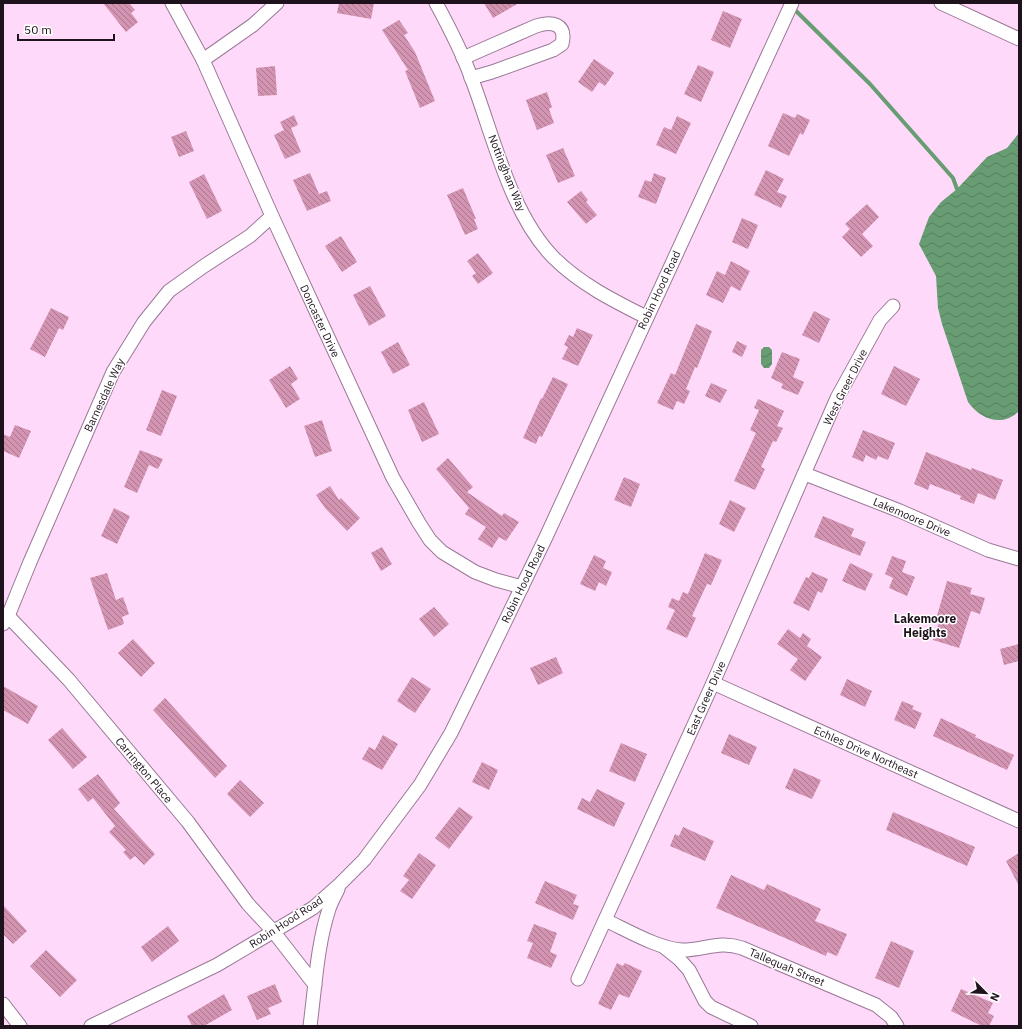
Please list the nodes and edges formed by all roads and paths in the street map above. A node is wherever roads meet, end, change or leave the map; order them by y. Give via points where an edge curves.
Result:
1 (172, 3) edge
2 (277, 3) edge
3 (436, 3) edge
4 (792, 3) edge
5 (941, 3) edge
6 (1019, 39) edge
7 (463, 58) junction
8 (203, 60) junction
9 (471, 78) junction
10 (272, 216) junction
11 (893, 306) dead end
12 (646, 317) junction
13 (805, 474) junction
14 (1019, 559) edge
15 (522, 586) junction
16 (6, 620) edge
17 (714, 683) junction
18 (1019, 821) edge
19 (340, 884) junction
20 (605, 920) junction
21 (273, 931) junction
22 (664, 947) junction
23 (578, 978) dead end
24 (315, 985) junction
25 (3, 1004) edge
26 (20, 1026) edge
27 (91, 1026) edge
28 (310, 1026) edge
29 (751, 1026) edge
30 (897, 1026) edge

1 - 8 street, Doncaster Drive
2 - 8 street via 253,25
3 - 7 street, Nottingham Way
4 - 12 street, Robin Hood Road
5 - 6 street
7 - 9 street, Nottingham Way
7 - 9 street via 546,22 560,28 562,44 553,50
8 - 10 street, Doncaster Drive
9 - 12 street, Nottingham Way via 514,195 539,241 568,271 595,290
10 - 15 street, Doncaster Drive via 393,478 430,540 442,552 475,572
10 - 16 street, Barnesdale Way via 250,236 169,292 144,322 113,372
11 - 13 street, West Greer Drive via 880,320 837,398
12 - 15 street, Robin Hood Road
13 - 14 street, Lakemoore Drive via 900,511 988,550
13 - 17 street, East Greer Drive
15 - 19 street, Robin Hood Road via 451,733 420,785 364,860
16 - 21 street, Carrington Place via 69,680 188,822 248,904
17 - 18 street, Echles Drive Northeast
17 - 20 street, East Greer Drive
19 - 21 street, Robin Hood Road via 313,908
19 - 24 street via 327,916
20 - 22 street, Tallequah Street
20 - 23 street, East Greer Drive
21 - 24 street, Carrington Place
21 - 27 street, Robin Hood Road via 217,965
22 - 29 street, Tallequah Street via 689,970 705,1001
22 - 30 street, Tallequah Street via 682,950 732,944 876,1005 891,1016
24 - 28 street
25 - 26 street

